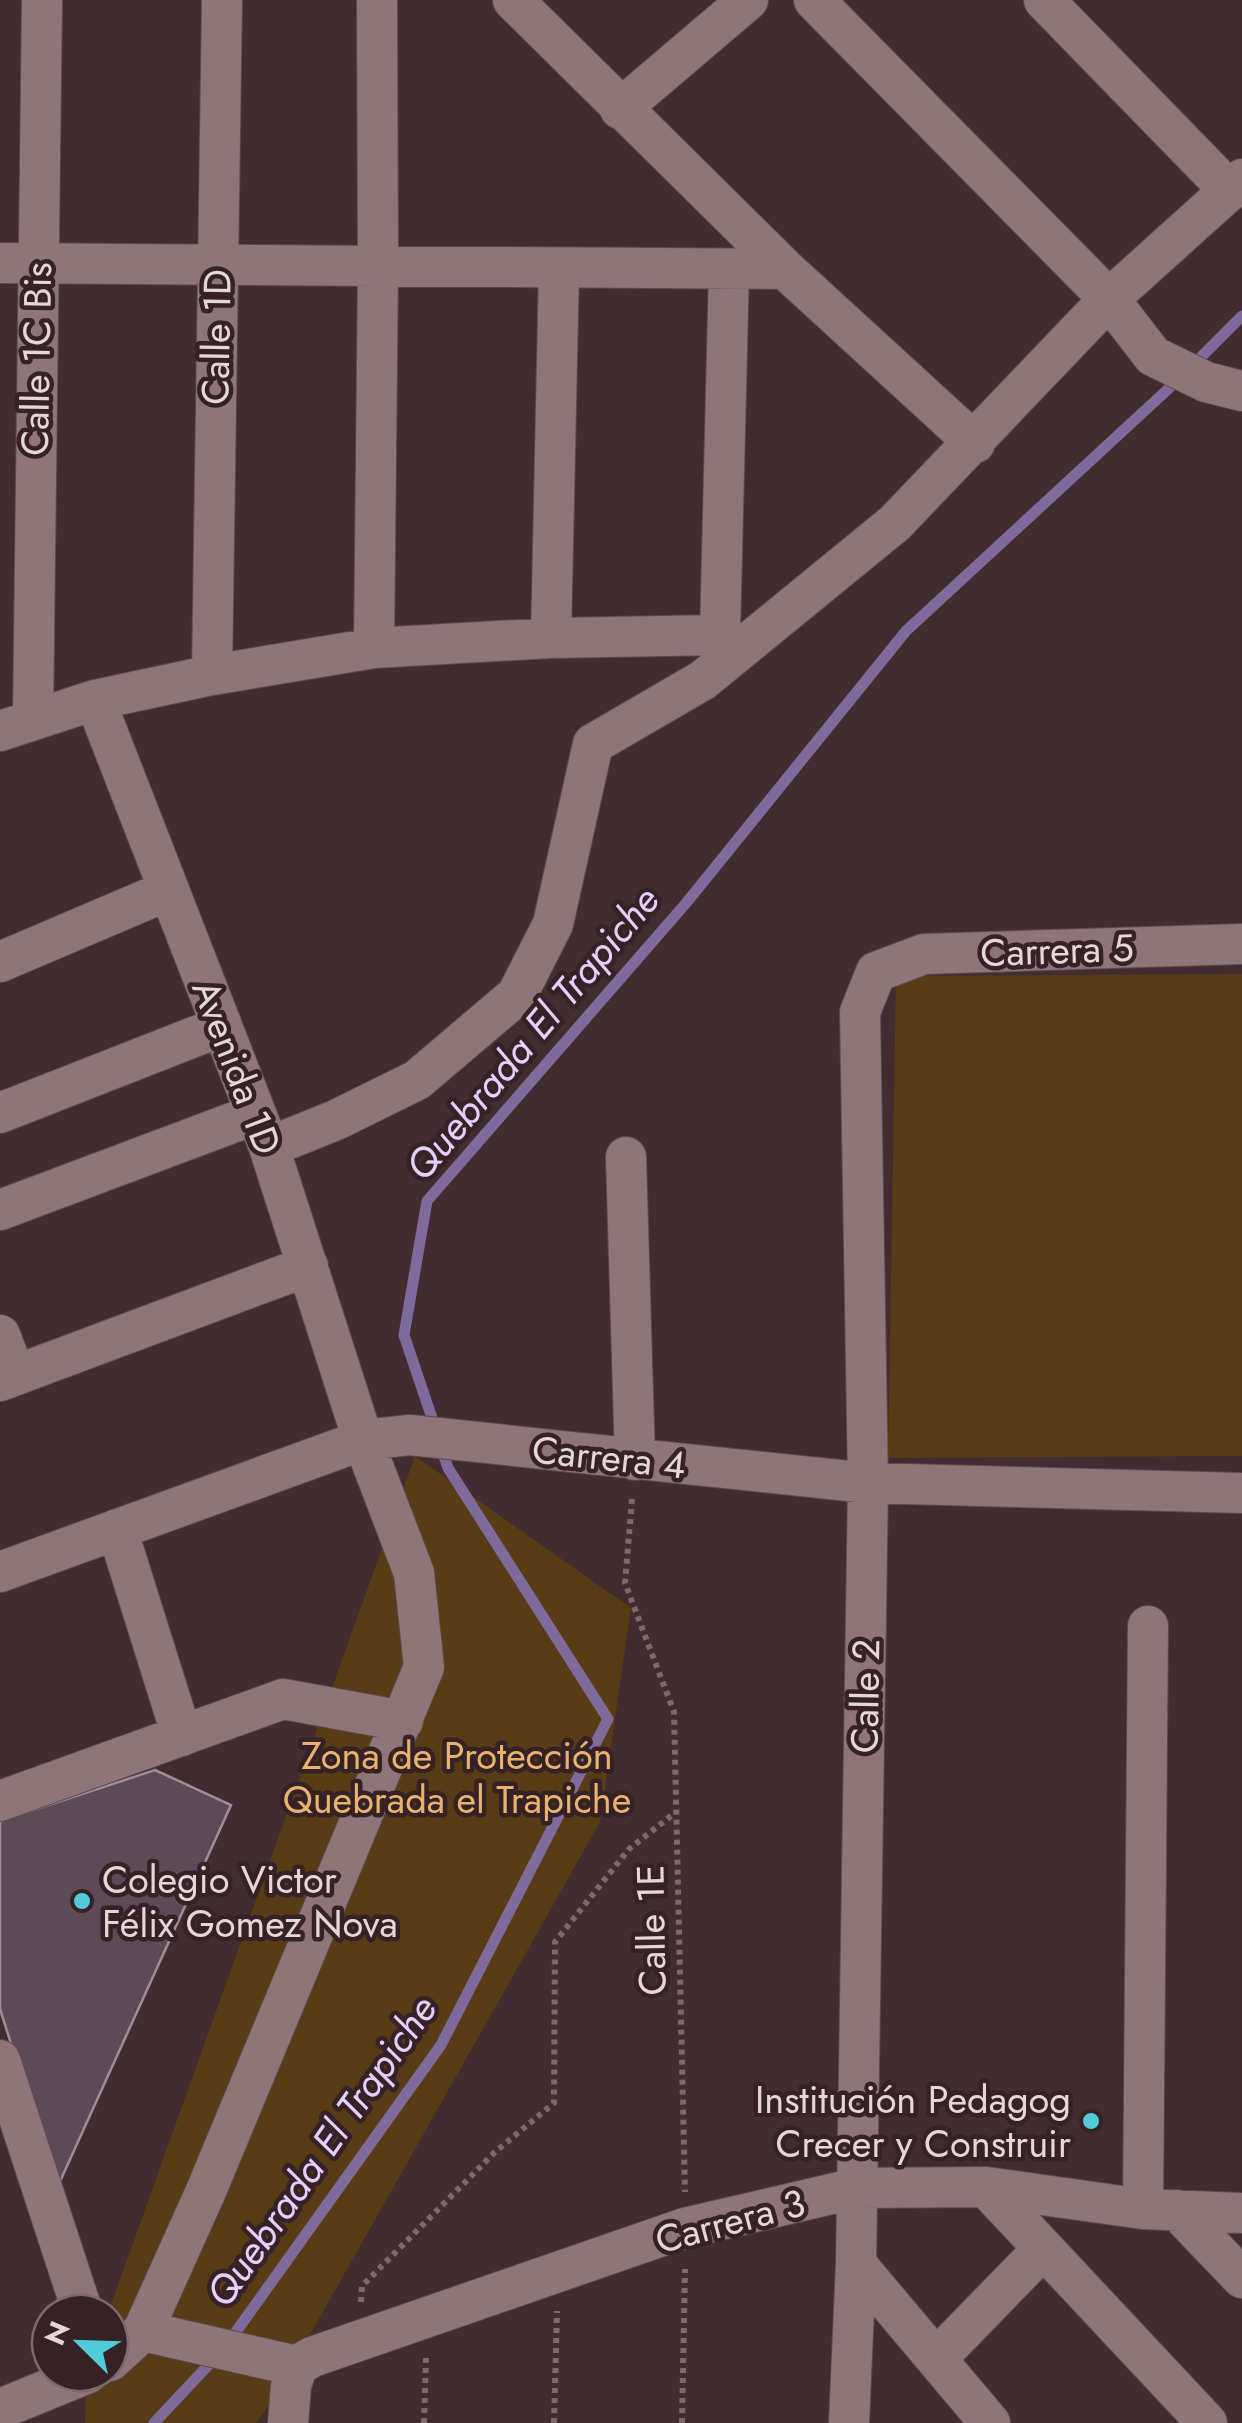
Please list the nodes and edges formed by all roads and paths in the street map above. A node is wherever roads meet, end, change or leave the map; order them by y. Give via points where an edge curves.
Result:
1 (42, 0) edge
2 (222, 0) edge
3 (377, 0) edge
4 (513, 0) edge
5 (748, 0) edge
6 (814, 0) edge
7 (1044, 0) edge
8 (620, 109) junction
9 (1236, 185) edge
10 (18, 264) edge
11 (216, 266) junction
12 (378, 267) junction
13 (559, 268) junction
14 (730, 269) junction
15 (784, 269) junction
16 (1109, 299) junction
17 (1224, 387) edge
18 (976, 442) junction
19 (551, 638) junction
20 (374, 648) junction
21 (212, 675) junction
22 (95, 700) junction
23 (16, 725) edge
24 (169, 890) junction
25 (1242, 944) edge
26 (0, 962) edge
27 (876, 972) joint
28 (222, 1026) junction
29 (0, 1113) edge
30 (263, 1130) junction
31 (626, 1157) dead end
32 (0, 1210) edge
33 (308, 1266) junction
34 (0, 1334) edge
35 (8, 1378) edge
36 (362, 1440) junction
37 (635, 1460) junction
38 (868, 1482) junction
39 (1242, 1493) edge
40 (117, 1529) junction
41 (0, 1572) edge
42 (1148, 1626) dead end
43 (403, 1721) junction
44 (182, 1736) junction
45 (0, 1802) edge
46 (676, 1812) junction
47 (0, 2060) edge
48 (857, 2188) junction
49 (986, 2188) junction
50 (1160, 2210) junction
51 (1242, 2214) edge
52 (686, 2228) junction
53 (1043, 2249) junction
54 (856, 2264) junction
55 (1242, 2278) edge
56 (77, 2293) edge
57 (557, 2304) dead end
58 (143, 2331) junction
59 (130, 2343) edge
60 (360, 2344) junction
61 (427, 2346) dead end
62 (936, 2359) junction
63 (296, 2366) junction
64 (39, 2393) edge
65 (0, 2409) edge
66 (288, 2423) edge
67 (424, 2423) edge
68 (554, 2423) edge
69 (682, 2423) edge
70 (850, 2423) edge
71 (990, 2423) edge
72 (1207, 2423) edge

1 - 10 street, Calle 1C Bis
2 - 11 street, Calle 1D
3 - 12 street
4 - 8 street
5 - 8 street
6 - 16 street
7 - 9 street
8 - 15 street
9 - 16 street
10 - 11 street
10 - 23 street, Calle 1C Bis
11 - 12 street
11 - 21 street, Calle 1D
12 - 13 street
12 - 20 street
13 - 14 street
13 - 19 street
14 - 15 street
14 - 19 street via 720,636
15 - 18 street
16 - 17 street via 1154,356
16 - 18 street
18 - 30 street via 895,523 703,680 593,744 553,924 517,995 417,1080 336,1120
19 - 20 street
20 - 21 street
21 - 22 street
22 - 23 street
22 - 24 street, Avenida 1D
24 - 26 street
24 - 28 street, Avenida 1D
25 - 27 street, Carrera 5 via 924,954
27 - 38 street, Calle 2 via 860,1012
28 - 29 street
28 - 30 street, Avenida 1D
30 - 32 street
30 - 33 street, Avenida 1D
31 - 37 street
33 - 35 street
33 - 36 street, Avenida 1D
34 - 35 street
36 - 37 street, Carrera 4 via 410,1434
36 - 40 street, Carrera 4
36 - 43 street, Avenida 1D via 414,1573 424,1666
37 - 38 street, Carrera 4
37 - 46 path, Calle 1E via 625,1583 674,1712
38 - 39 street, Carrera 4
38 - 48 street, Calle 2
40 - 41 street, Carrera 4
40 - 44 street
42 - 50 street
43 - 44 street via 283,1699
43 - 58 street, Avenida 1D
44 - 45 street
46 - 52 path, Calle 1E
46 - 60 path via 629,1848 555,1942 554,2104 494,2152 362,2286
47 - 56 street
48 - 49 street, Carrera 3
48 - 52 street, Carrera 3
48 - 54 street, Calle 2
49 - 50 street, Carrera 3
49 - 53 street
50 - 51 street, Carrera 3
50 - 55 street
52 - 60 street, Carrera 3
52 - 69 path, Calle 1E
53 - 62 street
53 - 72 street
54 - 62 street
54 - 70 street, Calle 2
57 - 68 path
58 - 59 street
58 - 63 street
60 - 63 street, Carrera 3
61 - 67 path
62 - 71 street
63 - 66 street
64 - 65 street

